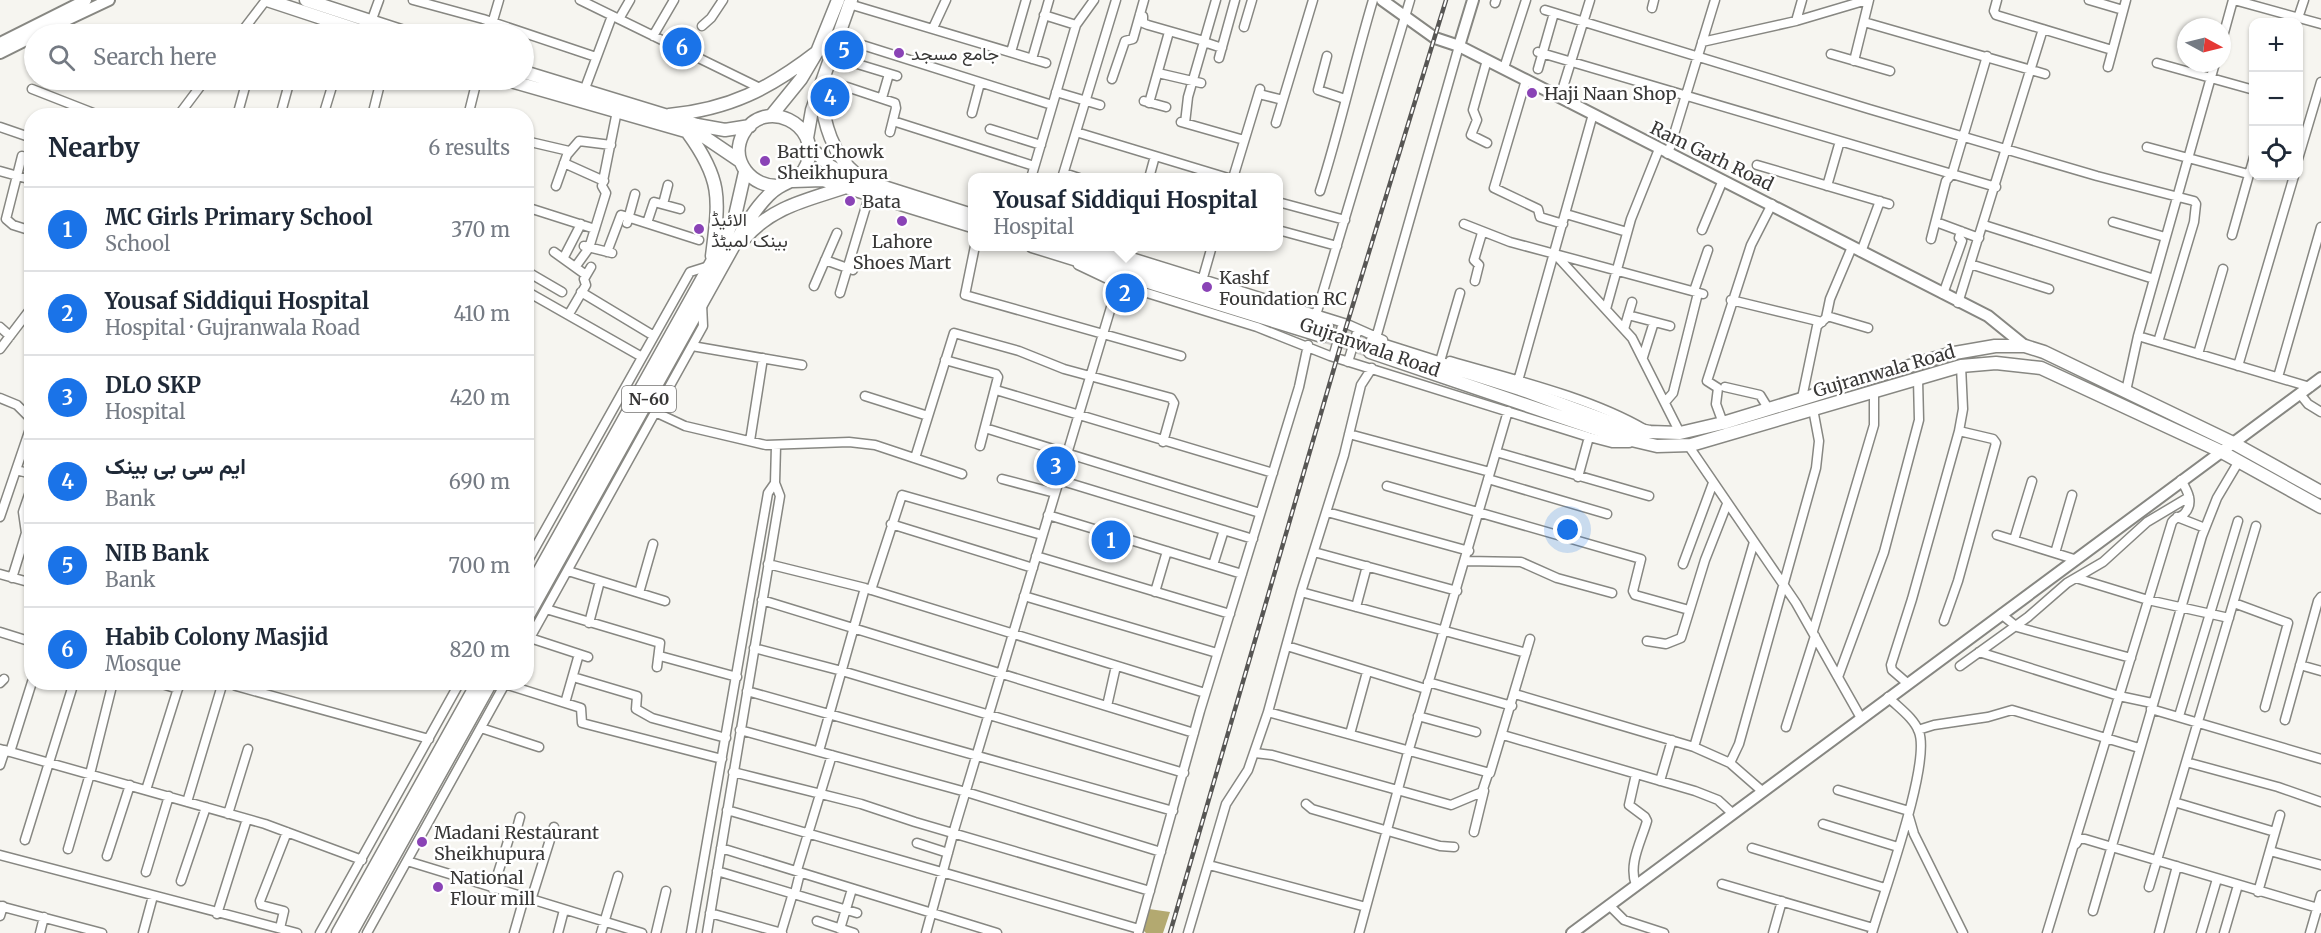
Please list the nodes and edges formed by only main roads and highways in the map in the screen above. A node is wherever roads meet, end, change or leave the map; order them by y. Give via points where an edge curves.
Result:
1 (86, 0) edge
2 (109, 0) edge
3 (266, 0) edge
4 (306, 0) edge
5 (1382, 0) edge
6 (1473, 0) edge
7 (846, 1) edge
8 (38, 24) edge
9 (59, 24) edge
10 (330, 24) edge
11 (361, 24) edge
12 (24, 31) edge
13 (24, 41) edge
14 (0, 43) edge
15 (1459, 46) junction
16 (0, 52) edge
17 (817, 52) junction
18 (534, 75) edge
19 (821, 85) junction
20 (534, 88) edge
21 (662, 115) junction
22 (771, 116) junction
23 (750, 126) junction
24 (688, 133) junction
25 (808, 143) junction
26 (743, 167) junction
27 (860, 177) junction
28 (793, 181) junction
29 (780, 186) junction
30 (846, 187) junction
31 (968, 214) edge
32 (968, 225) edge
33 (1046, 251) edge
34 (1083, 251) edge
35 (714, 265) junction
36 (1373, 344) tunnel mouth
37 (2025, 346) junction
38 (2321, 378) edge
39 (1857, 382) junction
40 (1868, 393) junction
41 (1647, 438) junction
42 (2233, 443) junction
43 (2220, 451) junction
44 (2321, 492) edge
45 (2321, 507) edge
46 (534, 581) edge
47 (534, 605) edge
48 (474, 690) edge
49 (487, 690) edge
50 (338, 933) edge
51 (351, 933) edge
52 (1572, 933) edge

1 - 8 main road
2 - 9 main road
3 - 10 highway
4 - 11 highway
5 - 15 main road, Ram Garh Road via 1436,38
6 - 15 main road
7 - 17 highway
7 - 19 highway
12 - 14 main road
13 - 16 main road
15 - 37 main road, Ram Garh Road via 1988,316
17 - 21 highway via 763,89 713,109
17 - 22 highway
18 - 21 highway
19 - 25 highway via 812,110
19 - 27 highway via 822,111 836,148 845,166
20 - 24 highway
21 - 23 highway via 711,128
22 - 23 highway
22 - 25 highway via 793,121
23 - 26 highway via 740,145
24 - 26 highway via 711,139
24 - 35 highway via 716,181
25 - 27 highway via 837,171
25 - 28 highway via 806,168
26 - 29 highway via 761,184
26 - 35 highway, N-60 via 735,216
27 - 31 highway
28 - 29 highway
28 - 30 highway via 823,180
29 - 35 highway, N-60
30 - 32 highway
30 - 35 highway via 774,212
33 - 34 highway, Gujranwala Road via 1324,331
35 - 46 highway, N-60
35 - 47 highway, N-60 via 702,302
36 - 41 highway, Gujranwala Road via 1520,390
37 - 39 highway, Gujranwala Road via 1995,346 1949,354
37 - 42 highway, Gujranwala Road
38 - 42 main road
39 - 40 highway
39 - 41 highway, Gujranwala Road via 1722,423
40 - 41 highway, Gujranwala Road via 1688,445
40 - 43 highway, Gujranwala Road via 1961,366 1996,363 2041,368
42 - 43 main road
42 - 44 highway, Gujranwala Road
43 - 45 highway, Gujranwala Road
43 - 52 main road
48 - 50 highway
49 - 51 highway

